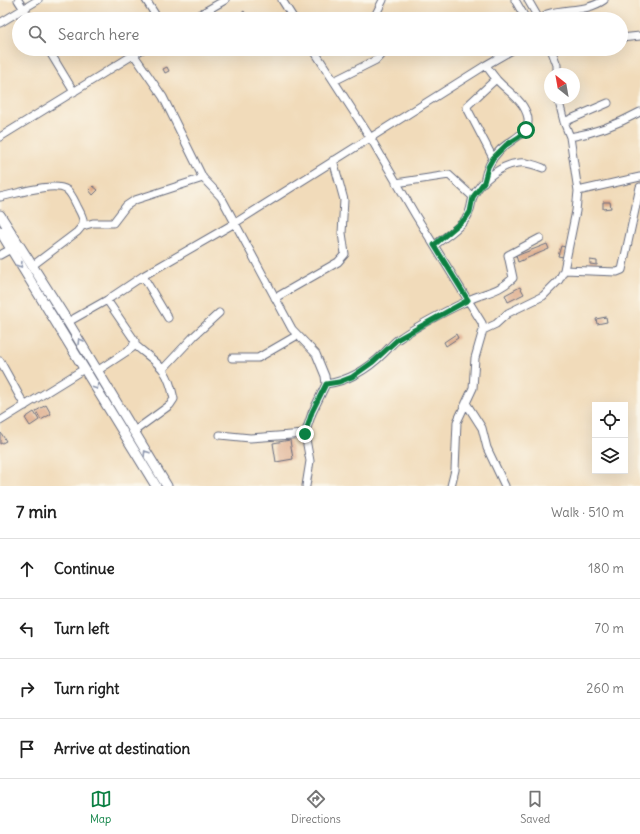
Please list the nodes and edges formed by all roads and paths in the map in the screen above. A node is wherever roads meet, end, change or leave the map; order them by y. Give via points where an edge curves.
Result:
1 (18, 0) edge
2 (38, 0) edge
3 (146, 0) edge
4 (225, 0) edge
5 (282, 0) edge
6 (383, 0) edge
7 (514, 0) edge
8 (528, 0) edge
9 (604, 0) edge
10 (24, 9) junction
11 (19, 12) edge
12 (26, 12) edge
13 (154, 12) edge
14 (204, 12) edge
15 (290, 12) edge
16 (377, 12) edge
17 (522, 12) edge
18 (535, 12) edge
19 (555, 12) edge
20 (12, 16) edge
21 (0, 23) edge
22 (640, 36) edge
23 (628, 37) edge
24 (52, 56) edge
25 (132, 56) edge
26 (135, 56) edge
27 (318, 56) edge
28 (380, 56) edge
29 (502, 56) edge
30 (554, 56) edge
31 (486, 65) junction
32 (557, 68) edge
33 (496, 79) junction
34 (334, 81) junction
35 (74, 92) junction
36 (608, 103) dead end
37 (560, 104) edge
38 (640, 112) edge
39 (564, 122) junction
40 (0, 137) edge
41 (370, 137) junction
42 (570, 137) junction
43 (493, 158) junction
44 (333, 160) junction
45 (543, 168) dead end
46 (640, 177) edge
47 (203, 178) junction
48 (484, 182) junction
49 (396, 183) junction
50 (640, 187) edge
51 (578, 191) junction
52 (0, 197) edge
53 (473, 197) junction
54 (0, 215) edge
55 (235, 223) junction
56 (83, 226) junction
57 (0, 231) edge
58 (540, 238) dead end
59 (434, 245) junction
60 (14, 247) junction
61 (0, 255) edge
62 (32, 266) junction
63 (564, 270) junction
64 (143, 276) junction
65 (275, 298) junction
66 (107, 300) junction
67 (468, 300) junction
68 (219, 313) dead end
69 (168, 318) dead end
70 (68, 322) junction
71 (483, 330) junction
72 (296, 336) junction
73 (134, 344) junction
74 (232, 358) dead end
75 (0, 363) edge
76 (164, 368) junction
77 (84, 369) junction
78 (97, 371) junction
79 (326, 384) junction
80 (466, 403) junction
81 (25, 406) junction
82 (0, 421) edge
83 (133, 432) junction
84 (305, 434) junction
85 (220, 435) dead end
86 (147, 470) junction
87 (150, 486) edge
88 (156, 486) edge
89 (167, 486) edge
90 (306, 486) edge
91 (451, 486) edge
92 (505, 486) edge

1 - 10 street
2 - 10 street
3 - 13 street
4 - 14 street
5 - 15 street
6 - 16 street
7 - 17 street
8 - 18 street
9 - 19 street via 578,10
10 - 11 street
10 - 12 street
20 - 21 street
22 - 23 street
24 - 35 street
25 - 35 street
26 - 47 street via 163,97
27 - 34 street
28 - 34 street
29 - 31 street
30 - 32 street
31 - 33 street
31 - 41 street
33 - 43 street via 468,104 467,108
33 - 43 street via 522,105 528,122 526,130
34 - 41 street
35 - 40 street
36 - 39 street
37 - 39 street
38 - 42 street via 611,126
39 - 42 street
41 - 44 street
41 - 49 street
42 - 51 street
43 - 48 street
44 - 55 street
44 - 65 street via 344,200 342,233 345,254 338,262
45 - 48 street via 518,163 508,166
46 - 51 street
47 - 55 street via 221,197
47 - 56 street via 135,200 126,206 113,223
48 - 53 street
49 - 53 street via 449,175
49 - 59 street
50 - 63 street via 622,270
51 - 63 street
52 - 56 street via 51,187 65,189 71,194 84,218
53 - 59 street via 466,218
54 - 60 main road
55 - 64 street
55 - 65 street
56 - 62 street
57 - 60 main road
58 - 67 street via 508,254 513,278 487,294
59 - 67 street
60 - 61 street
60 - 62 main road
60 -> 77 main road
62 - 70 main road
63 - 71 street via 559,280 543,296 508,313 496,324
64 - 66 street
64 - 69 street
65 - 72 street
66 - 70 street
66 - 73 street via 135,341
67 - 71 street via 482,323
67 - 79 street via 398,339 352,377
68 - 76 street
78 -> 70 main road
71 - 80 street via 475,358 473,388
72 - 74 street via 258,358
72 - 79 street via 316,354
73 - 76 street
73 - 78 street via 132,348
75 - 81 street
76 - 83 street via 170,382 173,402
77 - 81 street
77 -> 86 main road
78 - 83 main road
79 - 84 street via 312,412
80 - 91 street via 457,422 455,470
80 - 92 street via 482,428 486,448
81 - 82 street
89 -> 83 main road
84 - 85 street via 250,438
84 - 90 street via 310,461
86 - 87 main road
86 - 88 main road

